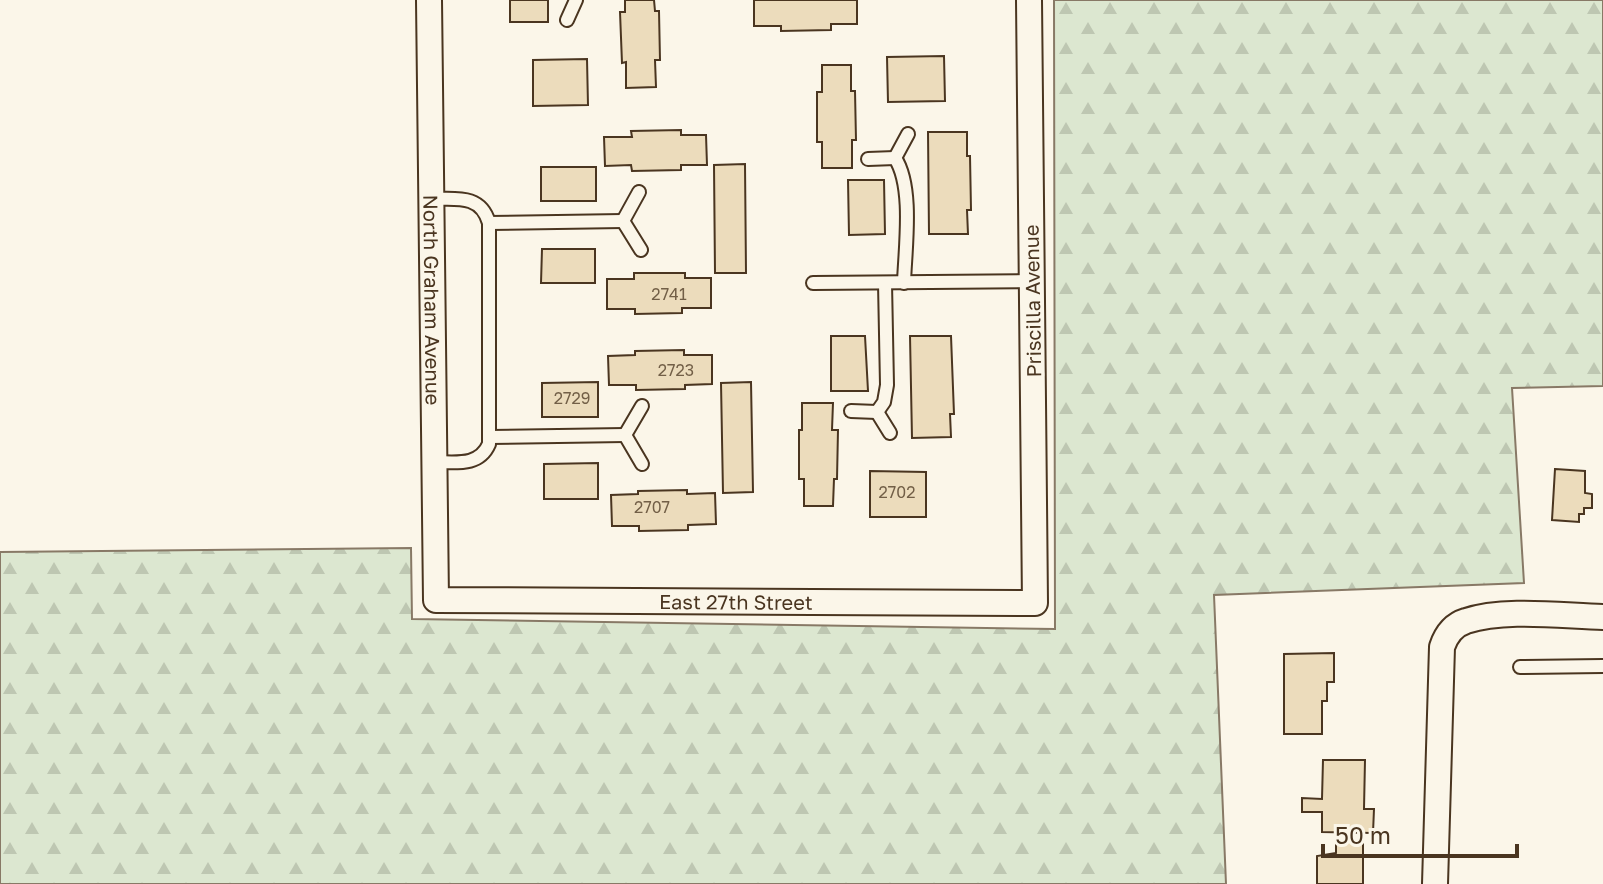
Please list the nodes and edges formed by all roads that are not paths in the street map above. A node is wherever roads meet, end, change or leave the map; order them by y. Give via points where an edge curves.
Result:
1 (429, 0) edge
2 (576, 0) edge
3 (1029, 0) edge
4 (567, 20) dead end
5 (908, 134) dead end
6 (895, 158) junction
7 (868, 159) dead end
8 (639, 192) dead end
9 (431, 199) junction
10 (623, 221) junction
11 (489, 223) junction
12 (641, 250) dead end
13 (1032, 281) junction
14 (813, 283) dead end
15 (885, 283) junction
16 (904, 283) junction
17 (642, 406) dead end
18 (851, 411) dead end
19 (877, 412) junction
20 (890, 433) dead end
21 (625, 435) junction
22 (490, 437) junction
23 (434, 462) junction
24 (642, 464) dead end
25 (436, 600) joint
26 (1035, 603) joint
27 (1603, 617) edge
28 (1603, 666) edge
29 (1520, 667) dead end
30 (1435, 884) edge

1 - 9 street, North Graham Avenue
2 - 4 lane
3 - 13 street, Priscilla Avenue
5 - 6 lane
6 - 7 lane
6 - 16 lane via 905,183
8 - 10 lane
9 - 11 lane via 472,201
9 - 23 street, North Graham Avenue
10 - 11 lane
10 - 12 lane
11 - 22 lane
13 - 16 lane
13 - 26 street, Priscilla Avenue
14 - 15 lane
15 - 16 lane
15 - 19 lane via 887,385
17 - 21 lane
18 - 19 lane
19 - 20 lane
21 - 22 lane
21 - 24 lane
22 - 23 lane via 477,459
23 - 25 street, North Graham Avenue
25 - 26 street, East 27th Street
27 - 30 street via 1520,615 1465,621 1446,636
28 - 29 lane

